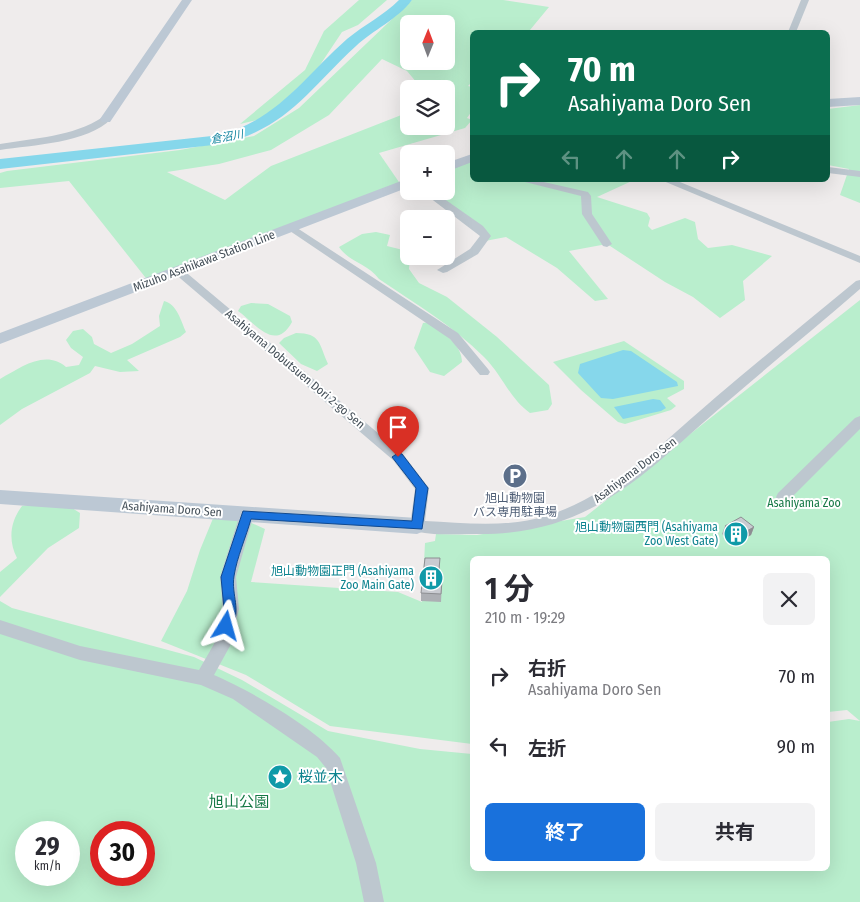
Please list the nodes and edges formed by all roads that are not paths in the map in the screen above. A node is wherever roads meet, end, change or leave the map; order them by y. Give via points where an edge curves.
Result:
1 (187, 0) edge
2 (805, 0) edge
3 (793, 30) edge
4 (860, 101) edge
5 (830, 103) edge
6 (106, 119) joint
7 (0, 147) edge
8 (470, 159) edge
9 (455, 165) edge
10 (830, 170) edge
11 (860, 174) edge
12 (531, 182) edge
13 (671, 182) edge
14 (400, 185) edge
15 (439, 200) edge
16 (291, 227) junction
17 (607, 244) dead end
18 (860, 260) edge
19 (443, 270) dead end
20 (178, 271) junction
21 (860, 283) edge
22 (0, 339) edge
23 (484, 372) dead end
24 (860, 421) edge
25 (0, 497) edge
26 (783, 497) dead end
27 (247, 514) junction
28 (417, 526) junction
29 (0, 626) edge
30 (203, 678) junction
31 (374, 902) edge

1 - 6 street
2 - 3 street
4 - 5 street
6 - 7 street via 76,133
8 - 9 street
10 - 11 street
12 - 17 street via 584,194 587,214
13 - 18 street
14 - 16 street, Mizuho Asahikawa Station Line
15 - 19 street via 486,236 478,247
16 - 20 street, Mizuho Asahikawa Station Line
16 - 23 street via 454,336
20 - 22 main road, Mizuho Asahikawa Station Line
20 - 28 street, Asahiyama Dobutsuen Dori 2-go Sen via 398,457 422,488
21 - 28 street, Asahiyama Doro Sen via 654,458 588,505 546,522 508,528
24 - 26 street
25 - 27 street, Asahiyama Doro Sen
27 - 28 street, Asahiyama Doro Sen
27 - 30 street via 228,577 231,609 222,646
29 - 30 street via 80,653
30 - 31 street via 239,694 323,751 334,764 366,863

